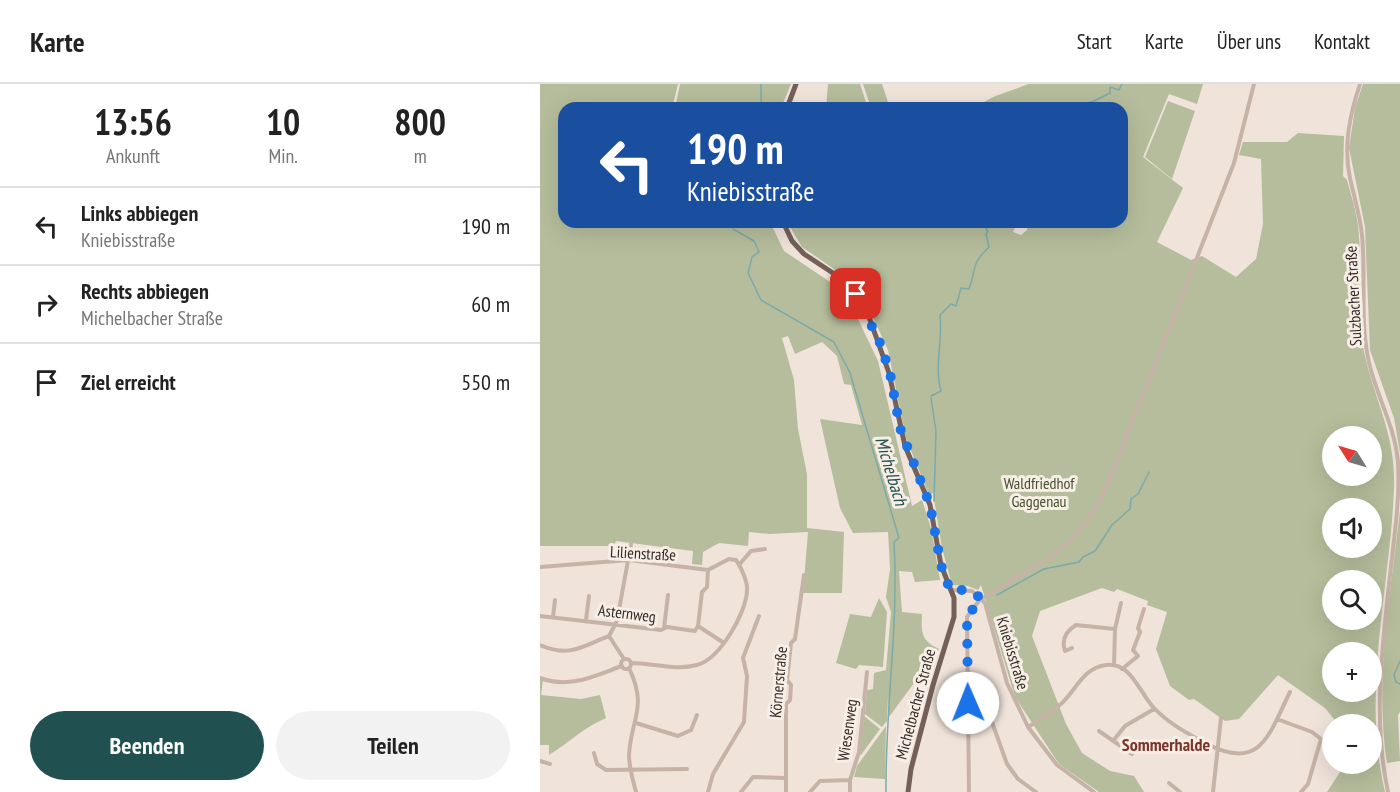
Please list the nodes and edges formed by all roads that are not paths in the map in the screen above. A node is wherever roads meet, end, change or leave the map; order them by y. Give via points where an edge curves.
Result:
1 (796, 84) edge
2 (1254, 84) edge
3 (1360, 84) edge
4 (789, 102) edge
5 (786, 228) edge
6 (631, 544) dead end
7 (765, 549) dead end
8 (629, 560) junction
9 (739, 565) junction
10 (540, 567) edge
11 (708, 570) junction
12 (804, 575) dead end
13 (950, 592) junction
14 (668, 595) dead end
15 (589, 596) dead end
16 (982, 599) junction
17 (555, 600) dead end
18 (1121, 603) dead end
19 (1144, 609) dead end
20 (540, 616) edge
21 (759, 616) dead end
22 (554, 617) junction
23 (586, 620) junction
24 (616, 624) junction
25 (698, 626) junction
26 (664, 628) junction
27 (1114, 629) junction
28 (609, 636) junction
29 (724, 643) junction
30 (540, 645) edge
31 (1071, 648) dead end
32 (624, 659) junction
33 (631, 663) junction
34 (1114, 665) junction
35 (622, 666) junction
36 (629, 668) junction
37 (1122, 669) junction
38 (867, 672) dead end
39 (540, 678) edge
40 (1290, 692) dead end
41 (968, 703) junction
42 (1154, 709) junction
43 (697, 715) dead end
44 (1221, 718) dead end
45 (1277, 719) junction
46 (636, 723) junction
47 (1029, 727) junction
48 (1099, 731) dead end
49 (1113, 741) junction
50 (1217, 748) junction
51 (594, 753) dead end
52 (1132, 754) dead end
53 (540, 761) edge
54 (550, 764) dead end
55 (687, 769) dead end
56 (631, 770) junction
57 (785, 778) junction
58 (850, 780) junction
59 (1169, 783) dead end
60 (636, 792) edge
61 (708, 792) edge
62 (741, 792) edge
63 (786, 792) edge
64 (810, 792) edge
65 (850, 792) edge
66 (908, 792) edge
67 (969, 792) edge
68 (1036, 792) edge
69 (1094, 792) edge
70 (1180, 792) edge
71 (1213, 792) edge
72 (1301, 792) edge
73 (1388, 792) edge

1 - 4 main road
2 - 16 street via 1234,164 1103,496 1070,541 1056,553
3 - 73 street, Sulzbacher Straße via 1350,116 1347,146 1362,236 1366,343 1392,428 1398,464 1380,680 1382,753
5 - 13 main road, Michelbacher Straße via 804,254 843,279 870,317 890,373 905,446 930,505
6 - 8 street
7 - 9 street, Lilienstraße via 751,551
8 - 10 street, Lilienstraße
8 - 11 street, Lilienstraße
8 - 24 street
9 - 11 street, Lilienstraße via 729,559
9 - 29 street via 748,588 745,605
11 - 25 street
12 - 57 street, Körnerstraße via 787,680 791,685 786,704
13 - 16 street, Kniebisstraße via 968,590
13 - 66 main road, Michelbacher Straße via 955,608
14 - 26 street, Asternweg
15 - 23 street, Asternweg
16 - 41 street via 967,617
16 - 47 street, Kniebisstraße via 1006,683
17 - 22 street
18 - 27 street
19 - 37 street via 1133,650 1137,656
20 - 22 street, Asternweg
21 - 61 street via 743,658 747,676 744,722 713,774
22 - 23 street, Asternweg
23 - 24 street, Asternweg
24 - 26 street, Asternweg
24 - 28 street
25 - 26 street, Asternweg via 695,631
25 - 29 street
27 - 31 street via 1077,625 1063,641 1065,651
27 - 34 street
28 - 30 street via 589,647 567,651
28 - 32 street
29 - 33 street via 716,655 696,666
32 - 33 street
32 - 35 street
33 - 36 street
34 - 37 street
34 - 47 street via 1086,674 1063,702
35 - 36 street
35 - 39 street via 577,682
36 - 46 street via 639,705
37 - 42 street
38 - 58 street, Wiesenweg via 859,752
40 - 45 street
41 - 67 street
41 - 68 street via 988,711 1007,764 1018,779
42 - 49 street via 1125,726
42 - 50 street
43 - 46 street via 691,730 678,736
44 - 50 street
45 - 50 street via 1259,747 1248,754 1229,754
45 - 72 street via 1321,739 1308,784
46 - 56 street via 629,752
47 - 69 street, Kniebisstraße via 1057,765
48 - 49 street
49 - 52 street
50 - 71 street
51 - 56 street via 604,770
53 - 54 street
55 - 56 street
56 - 60 street
57 - 62 street via 753,777
57 - 63 street, Körnerstraße
58 - 64 street via 820,780
58 - 65 street, Wiesenweg
59 - 70 street

